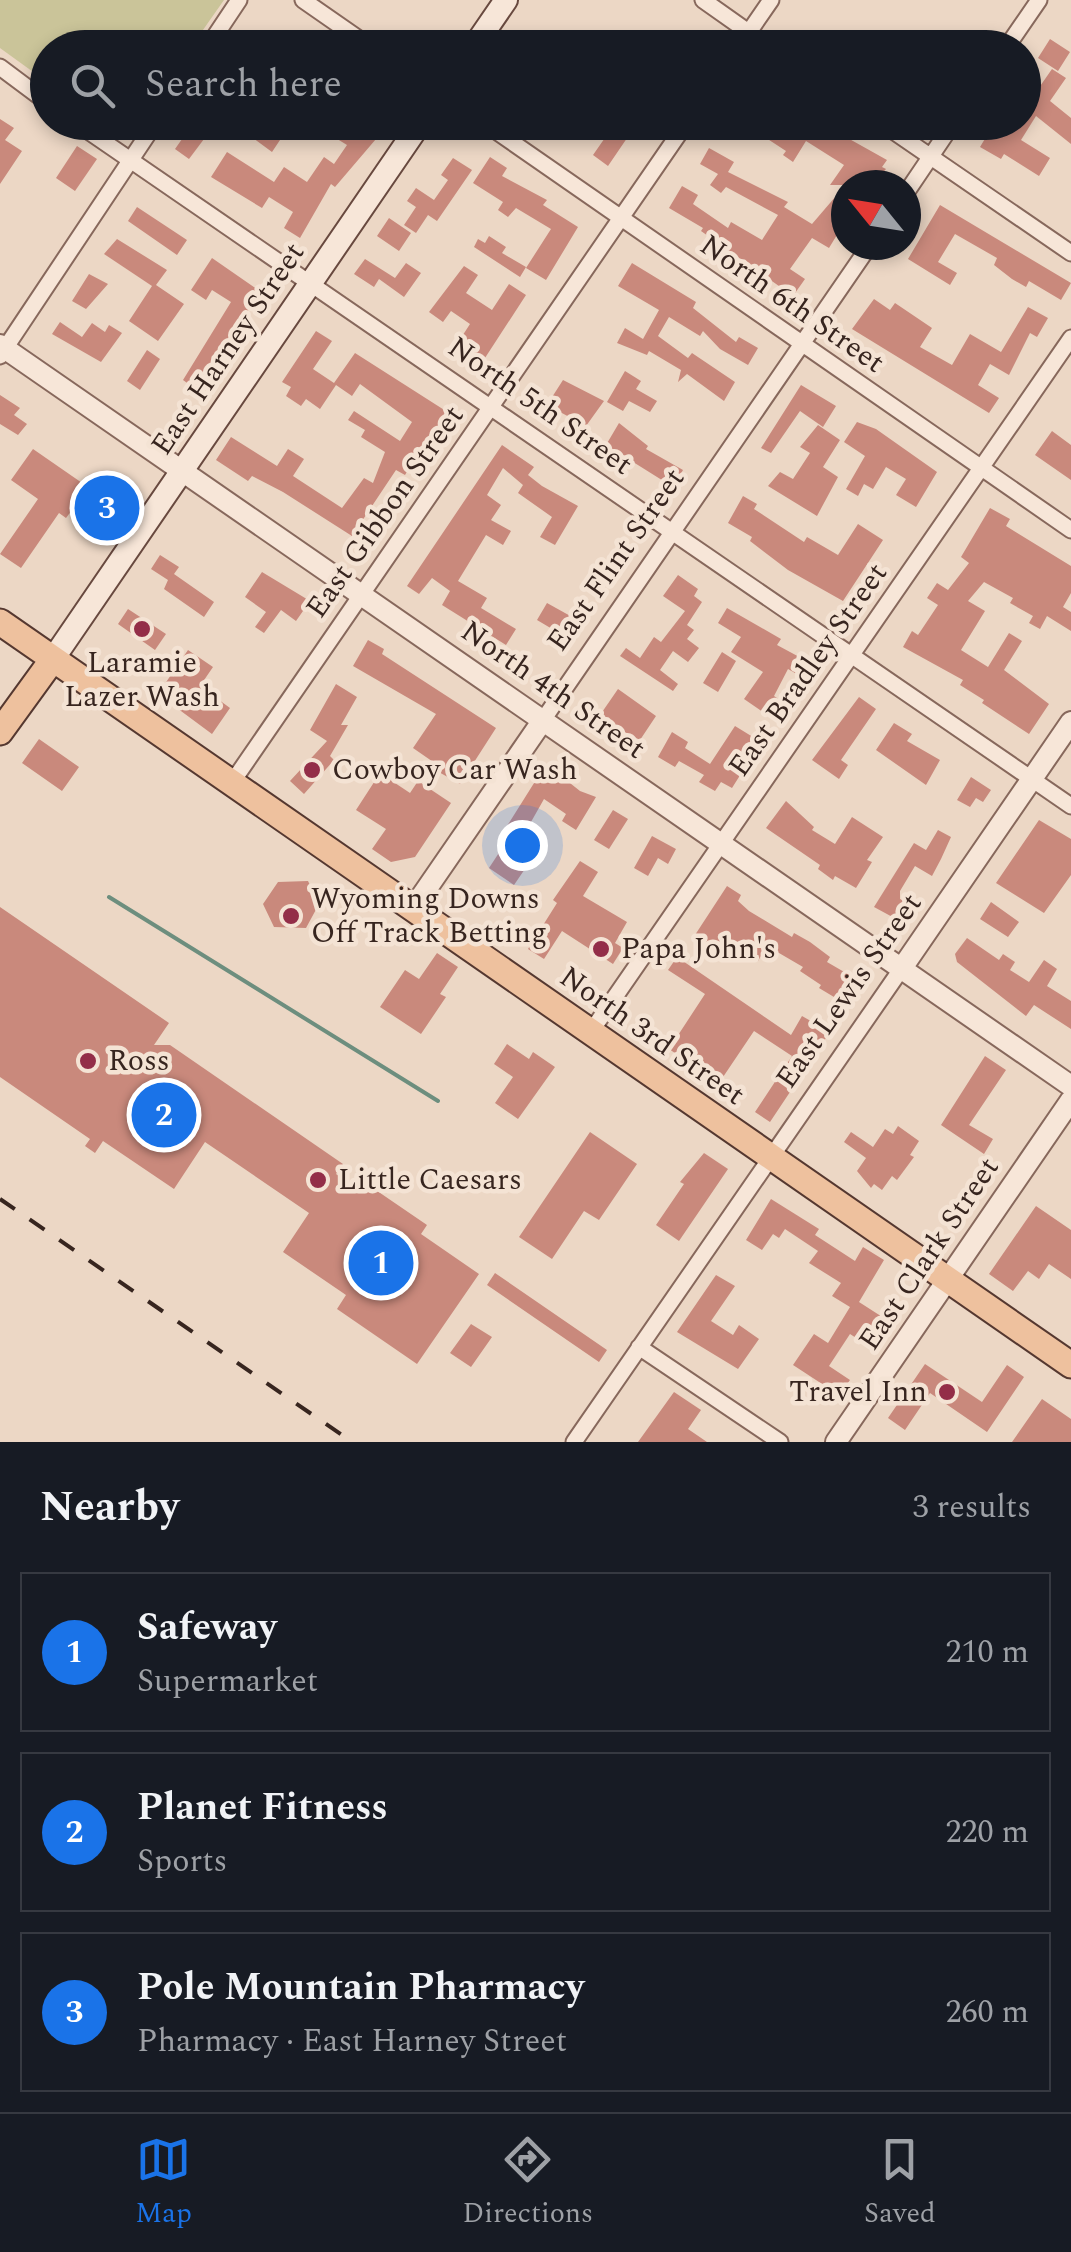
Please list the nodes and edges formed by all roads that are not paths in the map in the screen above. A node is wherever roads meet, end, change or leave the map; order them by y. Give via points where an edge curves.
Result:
1 (239, 0) edge
2 (303, 0) edge
3 (506, 0) edge
4 (703, 0) edge
5 (771, 0) edge
6 (1039, 0) edge
7 (219, 30) edge
8 (346, 30) edge
9 (485, 30) edge
10 (746, 30) edge
11 (750, 30) edge
12 (1018, 30) edge
13 (0, 67) edge
14 (30, 90) edge
15 (102, 140) edge
16 (143, 140) edge
17 (408, 140) edge
18 (508, 140) edge
19 (675, 140) edge
20 (906, 140) edge
21 (942, 140) edge
22 (931, 157) junction
23 (130, 159) junction
24 (921, 171) edge
25 (620, 219) junction
26 (1071, 253) edge
27 (860, 260) edge
28 (310, 280) junction
29 (1071, 338) edge
30 (802, 344) junction
31 (2, 350) edge
32 (492, 406) junction
33 (981, 468) junction
34 (182, 470) junction
35 (1071, 530) edge
36 (673, 531) junction
37 (361, 594) junction
38 (0, 622) edge
39 (852, 654) junction
40 (52, 659) junction
41 (543, 720) junction
42 (1071, 722) edge
43 (0, 732) edge
44 (1032, 779) junction
45 (230, 784) junction
46 (1071, 806) edge
47 (721, 843) junction
48 (412, 910) junction
49 (902, 968) junction
50 (590, 1032) junction
51 (1071, 1086) edge
52 (1071, 1100) edge
53 (771, 1158) junction
54 (948, 1280) junction
55 (640, 1347) junction
56 (1071, 1365) edge
57 (574, 1442) edge
58 (780, 1442) edge
59 (836, 1442) edge

1 - 7 street
2 - 8 street
3 - 9 main road
4 - 10 street
5 - 11 street
6 - 12 street
13 - 14 street
15 - 23 street, North 5th Street
16 - 23 street
17 - 28 main road, East Harney Street
18 - 25 street, North 6th Street
19 - 25 street, East Gibbon Street
20 - 22 street
21 - 22 street
22 - 24 street
22 - 26 street
23 - 28 street, North 5th Street
23 - 31 street
25 - 30 street, North 6th Street
25 - 32 street, East Gibbon Street
27 - 30 street, East Flint Street
28 - 32 street, North 5th Street
28 - 34 main road, East Harney Street
29 - 33 street, East Bradley Street
30 - 33 street, North 6th Street
30 - 36 street, East Flint Street
31 - 34 street, North 4th Street
32 - 36 street, North 5th Street
32 - 37 street, East Gibbon Street
33 - 35 street, North 6th Street
33 - 39 street, East Bradley Street
34 - 37 street, North 4th Street
34 - 40 main road, East Harney Street
36 - 39 street, North 5th Street
36 - 41 street, East Flint Street
37 - 41 street, North 4th Street
37 - 45 street, East Gibbon Street
38 - 40 main road, North 3rd Street
39 - 44 street, North 5th Street
39 - 47 street, East Bradley Street
40 - 43 main road
40 - 45 main road, North 3rd Street
41 - 47 street, North 4th Street
41 - 48 street, East Flint Street
42 - 44 street, East Lewis Street
44 - 46 street, North 5th Street
44 - 49 street, East Lewis Street
45 - 48 main road, North 3rd Street
47 - 49 street, North 4th Street
47 - 50 street, East Bradley Street
48 - 50 main road, North 3rd Street
49 - 51 street, North 4th Street
49 - 53 street, East Lewis Street
50 - 53 main road, North 3rd Street
52 - 54 street, East Clark Street
53 - 54 main road, North 3rd Street
53 - 55 street, East Lewis Street
54 - 56 main road, North 3rd Street
54 - 59 street, East Clark Street
55 - 57 street, East Lewis Street
55 - 58 street

